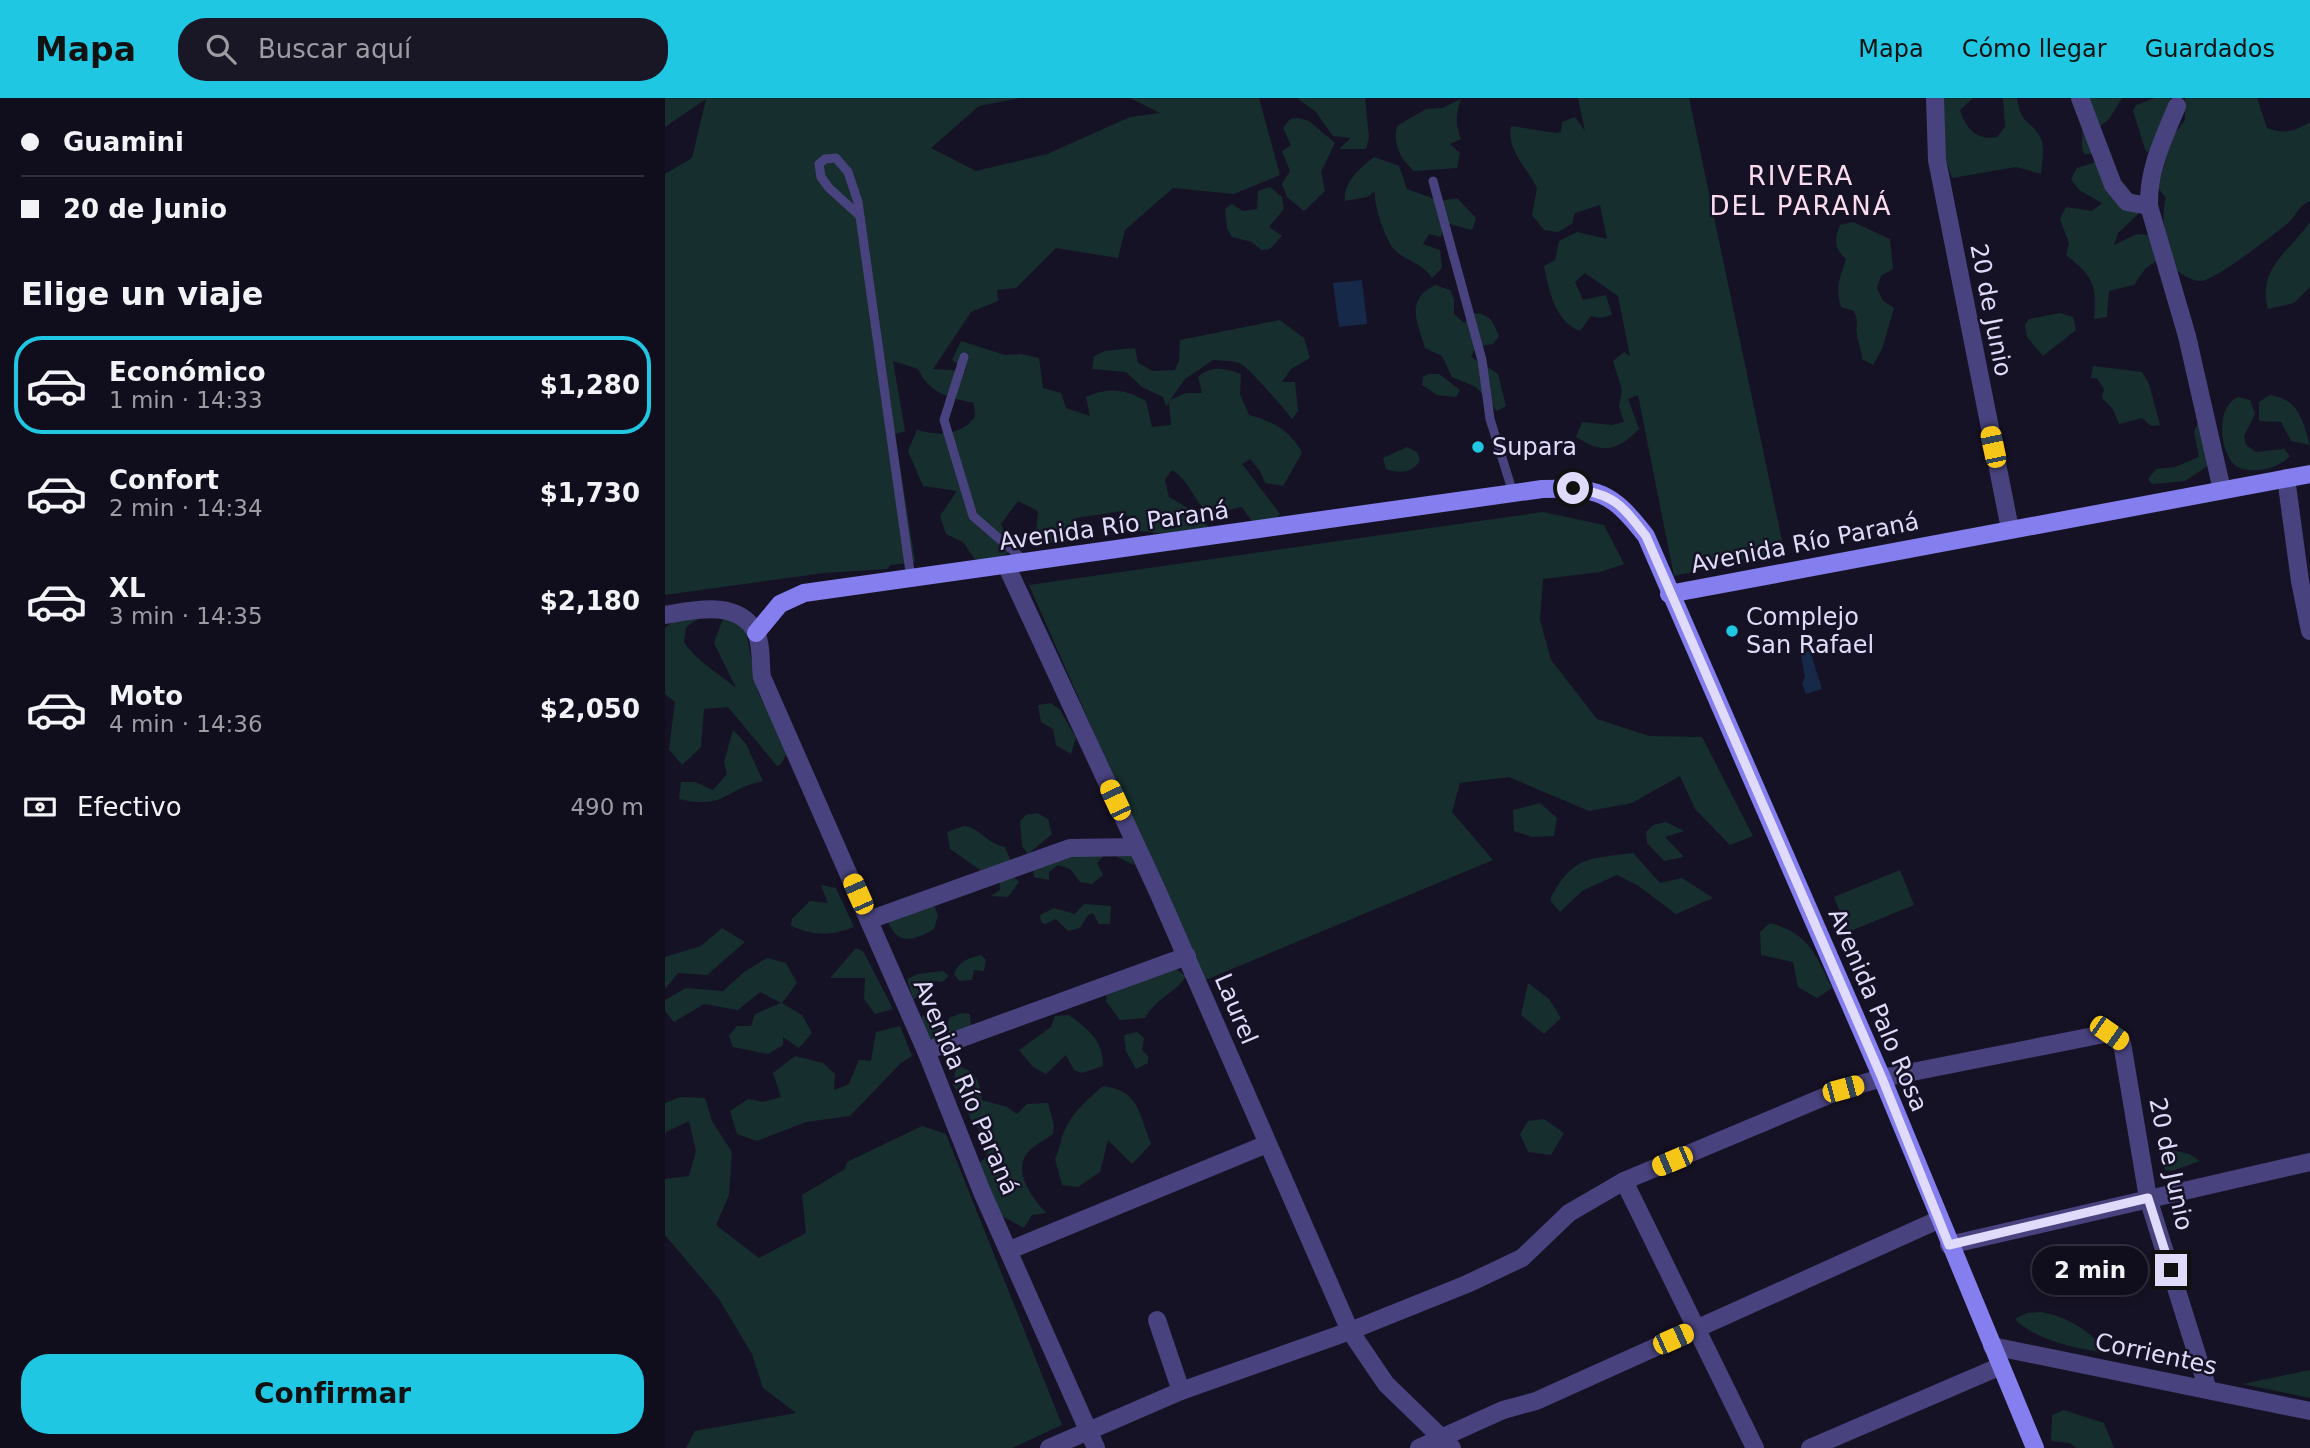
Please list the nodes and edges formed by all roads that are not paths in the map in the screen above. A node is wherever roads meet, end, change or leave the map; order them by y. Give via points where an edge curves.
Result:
1 (1935, 98) edge
2 (2080, 98) edge
3 (2177, 106) dead end
4 (1433, 181) dead end
5 (2149, 206) junction
6 (860, 216) junction
7 (964, 357) dead end
8 (2310, 474) edge
9 (2286, 478) junction
10 (2222, 490) junction
11 (1513, 493) junction
12 (2010, 529) junction
13 (1028, 564) junction
14 (1007, 567) junction
15 (911, 579) junction
16 (1669, 594) junction
17 (665, 615) edge
18 (2310, 631) edge
19 (756, 633) junction
20 (1137, 847) junction
21 (869, 920) junction
22 (1187, 956) junction
23 (926, 1051) junction
24 (1882, 1078) junction
25 (1266, 1144) junction
26 (2310, 1162) edge
27 (1624, 1181) junction
28 (2148, 1198) junction
29 (1938, 1220) junction
30 (1949, 1245) junction
31 (1010, 1250) junction
32 (1157, 1320) dead end
33 (1696, 1329) junction
34 (1350, 1331) junction
35 (1992, 1346) junction
36 (2001, 1366) junction
37 (2208, 1390) junction
38 (1181, 1391) junction
39 (2310, 1411) edge
40 (1089, 1431) junction
41 (1445, 1442) edge
42 (1829, 1444) edge
43 (1049, 1448) edge
44 (1096, 1448) edge
45 (1419, 1448) edge
46 (1755, 1448) edge
47 (1810, 1448) edge
48 (2035, 1448) edge

1 - 12 street, 20 de Junio via 1937,160
2 - 5 street via 2113,185 2127,202
3 - 5 street via 2154,161
4 - 11 lane via 1482,360 1490,419
5 - 10 street via 2187,337
6 - 6 lane via 848,172 836,158 825,159 819,164 821,177
6 - 15 lane
7 - 13 lane via 944,420 972,516
8 - 9 main road, Avenida Río Paraná
9 - 10 main road, Avenida Río Paraná
9 - 18 street
10 - 12 main road, Avenida Río Paraná
11 - 13 main road, Avenida Río Paraná
11 - 16 main road, Avenida Río Paraná via 1573,488 1605,494 1626,510 1646,536
12 - 16 main road, Avenida Río Paraná
13 - 14 main road, Avenida Río Paraná
14 - 15 main road, Avenida Río Paraná
14 - 20 street, Laurel
15 - 19 main road, Avenida Río Paraná via 804,593 780,604
16 - 24 main road, Avenida Palo Rosa
17 - 19 street via 715,609 737,614
19 - 21 street, Avenida Río Paraná via 762,677
20 - 21 street via 1070,848
20 - 22 street, Laurel
21 - 23 street, Avenida Río Paraná
22 - 23 street
22 - 25 street, Laurel
23 - 31 street, Avenida Río Paraná
24 - 27 street via 1843,1089
24 - 28 street, 20 de Junio via 2109,1033 2122,1043
24 - 29 main road, Avenida Palo Rosa
25 - 31 street
25 - 34 street, Laurel
26 - 28 street
27 - 33 street
27 - 34 street via 1569,1213 1522,1258
28 - 30 street
28 - 37 street, 20 de Junio
29 - 30 main road, Avenida Palo Rosa
29 - 33 street
30 - 35 main road, Avenida Palo Rosa
31 - 40 street, Avenida Río Paraná
32 - 38 street
33 - 41 street via 1537,1401 1503,1410
33 - 46 street
34 - 38 street
34 - 41 street, Laurel via 1386,1384
35 - 36 main road, Avenida Palo Rosa
35 - 37 street, Corrientes
36 - 42 street
36 - 48 main road, Avenida Palo Rosa
37 - 39 street, Corrientes
38 - 40 street
40 - 43 street
40 - 44 street, Avenida Río Paraná
41 - 45 street
42 - 47 street

